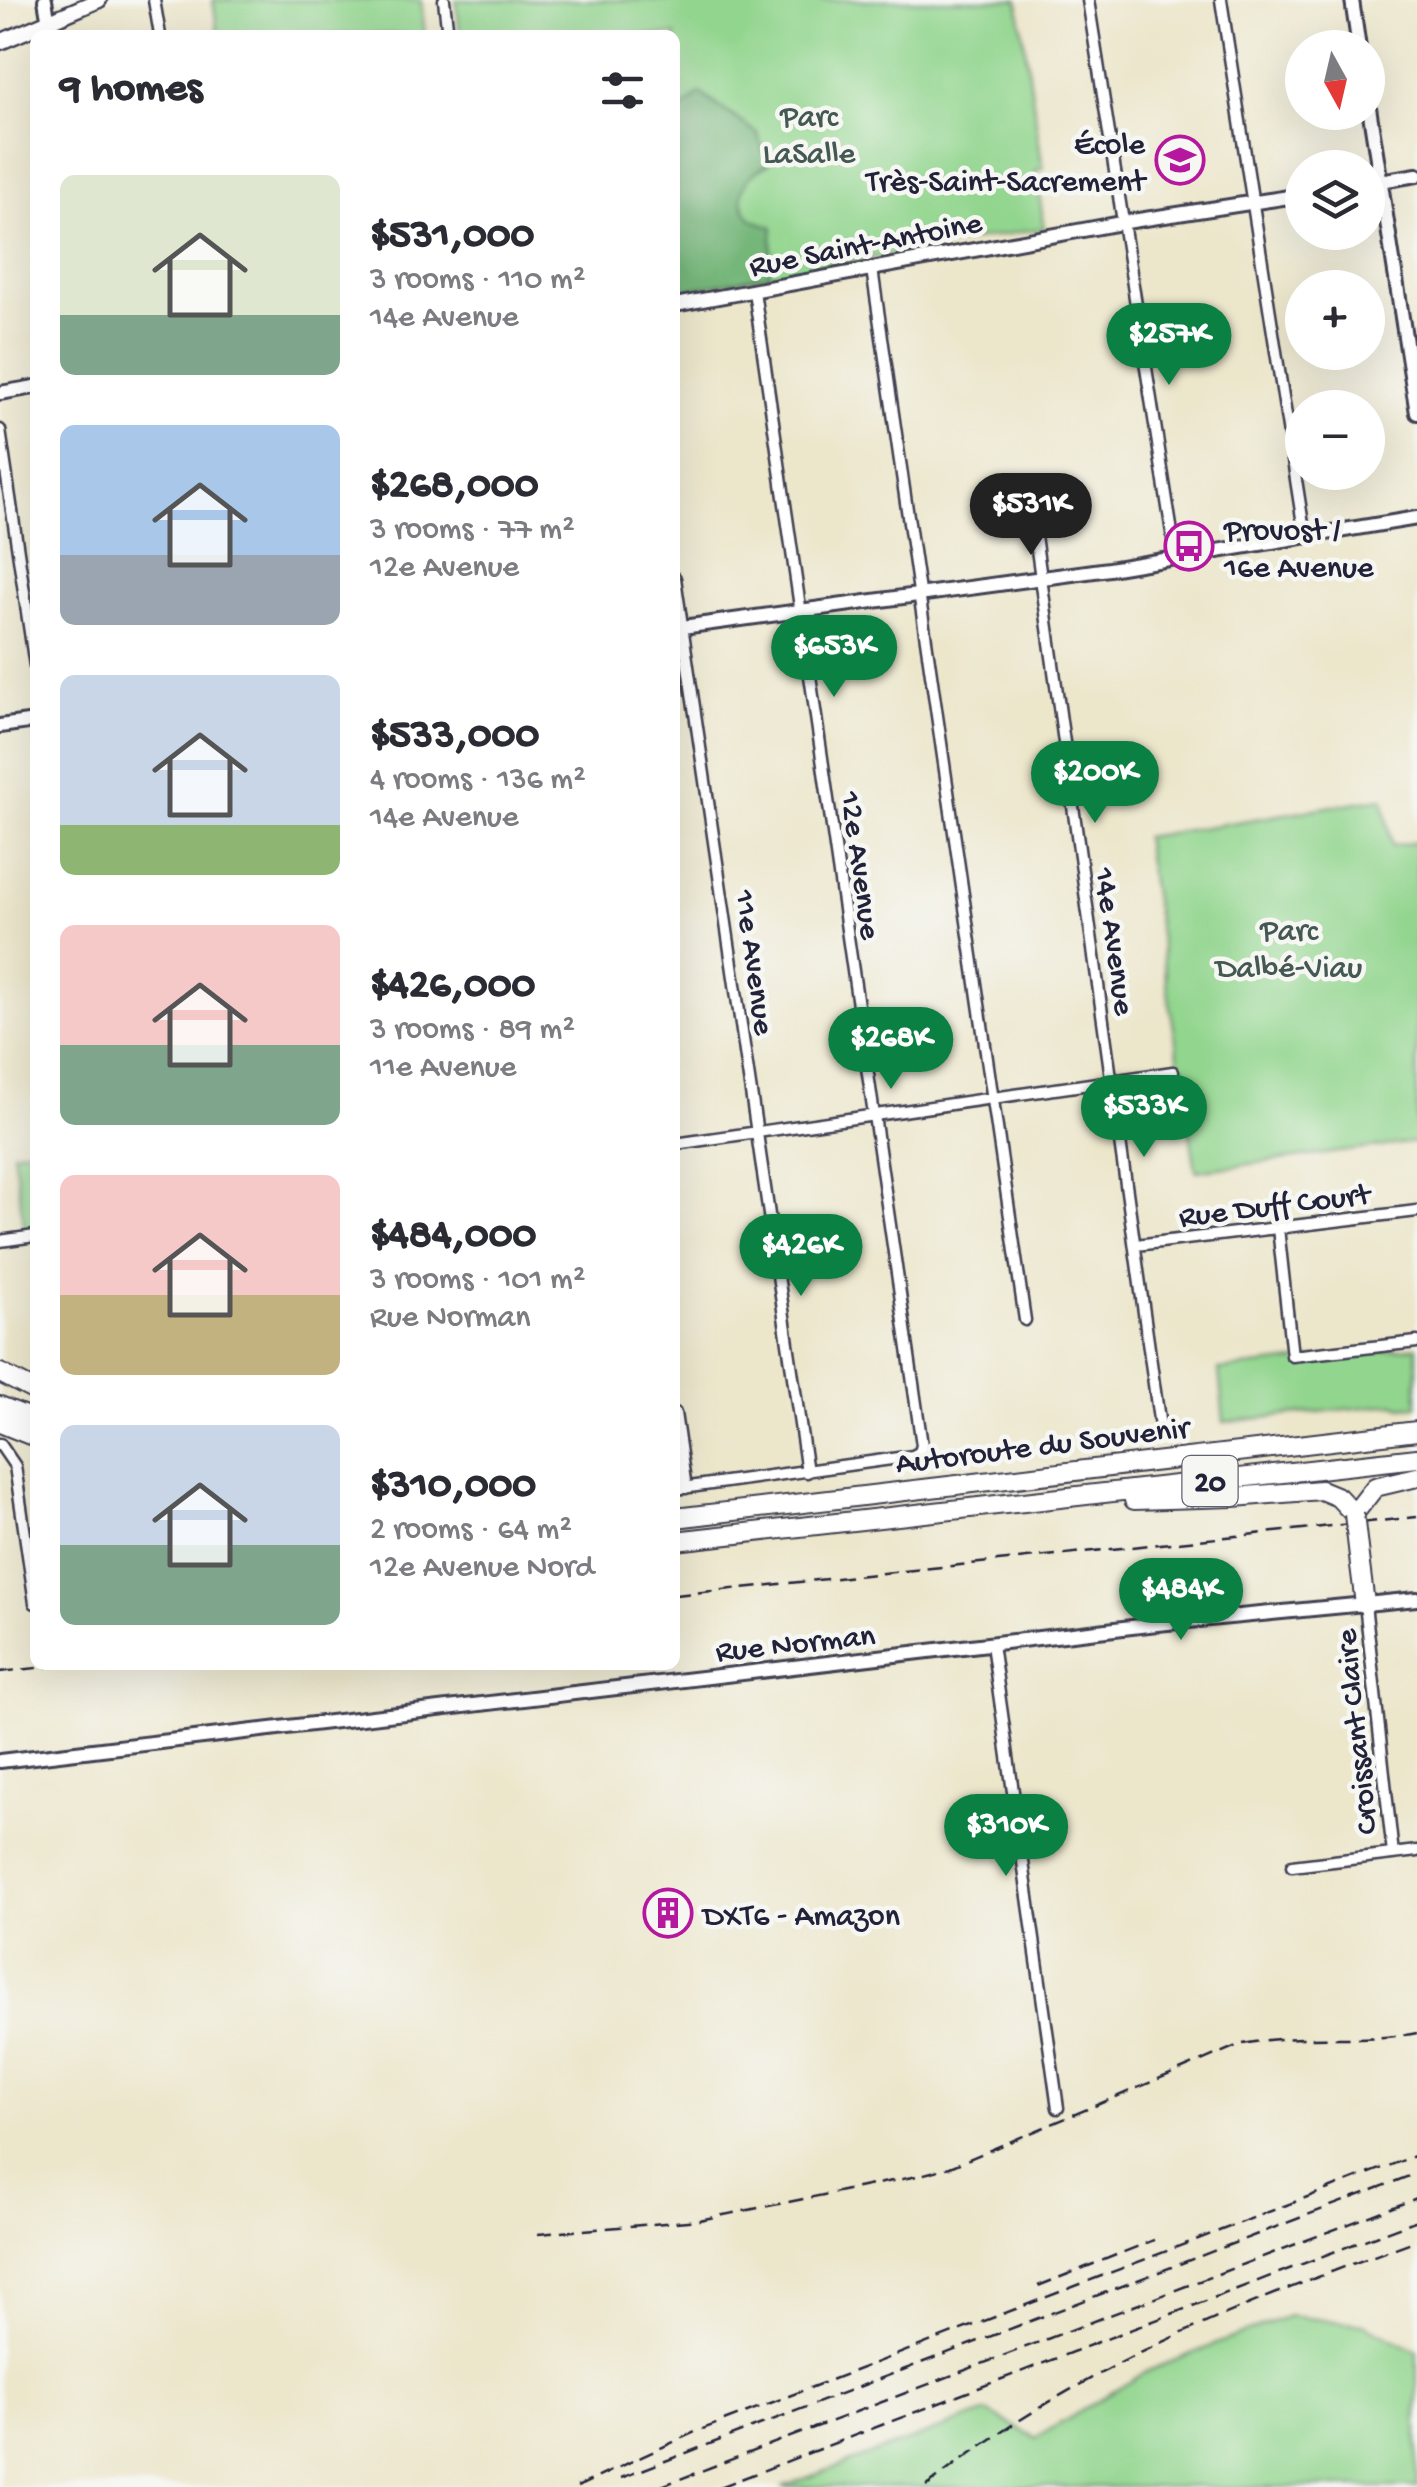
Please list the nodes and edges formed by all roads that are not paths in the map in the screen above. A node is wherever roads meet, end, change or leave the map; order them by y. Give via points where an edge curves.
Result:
1 (44, 0) edge
2 (99, 0) edge
3 (154, 0) edge
4 (444, 0) edge
5 (1088, 0) edge
6 (1220, 0) edge
7 (1352, 0) edge
8 (50, 28) edge
9 (159, 30) edge
10 (447, 30) edge
11 (1356, 30) edge
12 (30, 34) edge
13 (0, 42) edge
14 (1417, 175) edge
15 (1385, 180) edge
16 (1285, 198) edge
17 (1252, 203) junction
18 (1122, 223) junction
19 (1385, 241) edge
20 (872, 269) junction
21 (754, 291) junction
22 (680, 305) edge
23 (30, 388) edge
24 (0, 392) edge
25 (1417, 413) edge
26 (0, 430) edge
27 (1032, 514) dead end
28 (1417, 518) edge
29 (1305, 537) junction
30 (1176, 558) junction
31 (1039, 578) junction
32 (920, 594) junction
33 (801, 611) junction
34 (680, 627) edge
35 (30, 632) edge
36 (680, 634) edge
37 (30, 722) edge
38 (0, 726) edge
39 (1173, 1072) dead end
40 (1112, 1080) junction
41 (993, 1097) junction
42 (874, 1114) junction
43 (756, 1132) junction
44 (680, 1143) edge
45 (1417, 1212) edge
46 (1278, 1228) junction
47 (30, 1237) edge
48 (0, 1241) edge
49 (1136, 1245) junction
50 (1025, 1320) dead end
51 (1417, 1342) edge
52 (0, 1373) edge
53 (0, 1383) edge
54 (30, 1391) edge
55 (30, 1392) edge
56 (0, 1406) edge
57 (30, 1418) edge
58 (0, 1423) edge
59 (1417, 1431) edge
60 (1161, 1434) dead end
61 (30, 1435) edge
62 (0, 1444) edge
63 (1417, 1458) edge
64 (807, 1472) junction
65 (1417, 1477) edge
66 (681, 1489) edge
67 (1003, 1504) junction
68 (1354, 1510) junction
69 (680, 1517) edge
70 (680, 1541) edge
71 (30, 1568) edge
72 (1417, 1599) edge
73 (1365, 1604) junction
74 (992, 1644) junction
75 (0, 1762) edge
76 (1417, 1851) edge
77 (1393, 1854) junction
78 (1292, 1866) dead end
79 (1058, 2108) dead end

1 - 8 street
2 - 8 main road
3 - 9 street
4 - 10 street
5 - 18 street
6 - 17 street
7 - 11 street
12 - 13 main road
14 - 15 street
16 - 17 street, Rue Saint-Antoine
17 - 18 street, Rue Saint-Antoine
17 - 29 street
18 - 20 street, Rue Saint-Antoine
18 - 30 street
19 - 25 street
20 - 21 street, Rue Saint-Antoine
20 - 32 street
21 - 22 street, Rue Saint-Antoine
21 - 33 street, 12e Avenue
23 - 24 street
26 - 35 street
27 - 31 street, 14e Avenue
28 - 29 street
29 - 30 street
30 - 31 street
31 - 32 street
31 - 40 street, 14e Avenue
32 - 33 street
32 - 41 street
33 - 34 street
33 - 42 street, 12e Avenue
36 - 43 street, 11e Avenue
37 - 38 street
39 - 40 street
40 - 41 street
40 - 49 street, 14e Avenue
41 - 42 street
41 - 50 street
42 - 43 street
42 - 64 street, 12e Avenue via 922,1445 913,1456
43 - 44 street
43 - 64 street, 11e Avenue
45 - 46 street, Rue Duff Court
46 - 49 street, Rue Duff Court
46 - 51 street via 1292,1356
47 - 48 street
49 - 60 street, 14e Avenue
52 - 54 highway
53 - 55 highway
56 - 57 highway
58 - 61 highway
59 - 69 highway, Autoroute du Souvenir / 20
62 - 71 street via 16,1466
63 - 67 highway, Autoroute du Souvenir / 20
64 - 66 street
65 - 68 highway via 1375,1487
67 - 68 highway via 1314,1490
67 - 70 highway, Autoroute du Souvenir / 20
68 - 73 highway, bridge
72 - 73 street, Rue Norman
73 - 74 street, Rue Norman
73 - 77 street, Croissant Claire
74 - 75 street, Rue Norman
74 - 79 street
76 - 77 street, Croissant Claire
77 - 78 street, Croissant Claire

